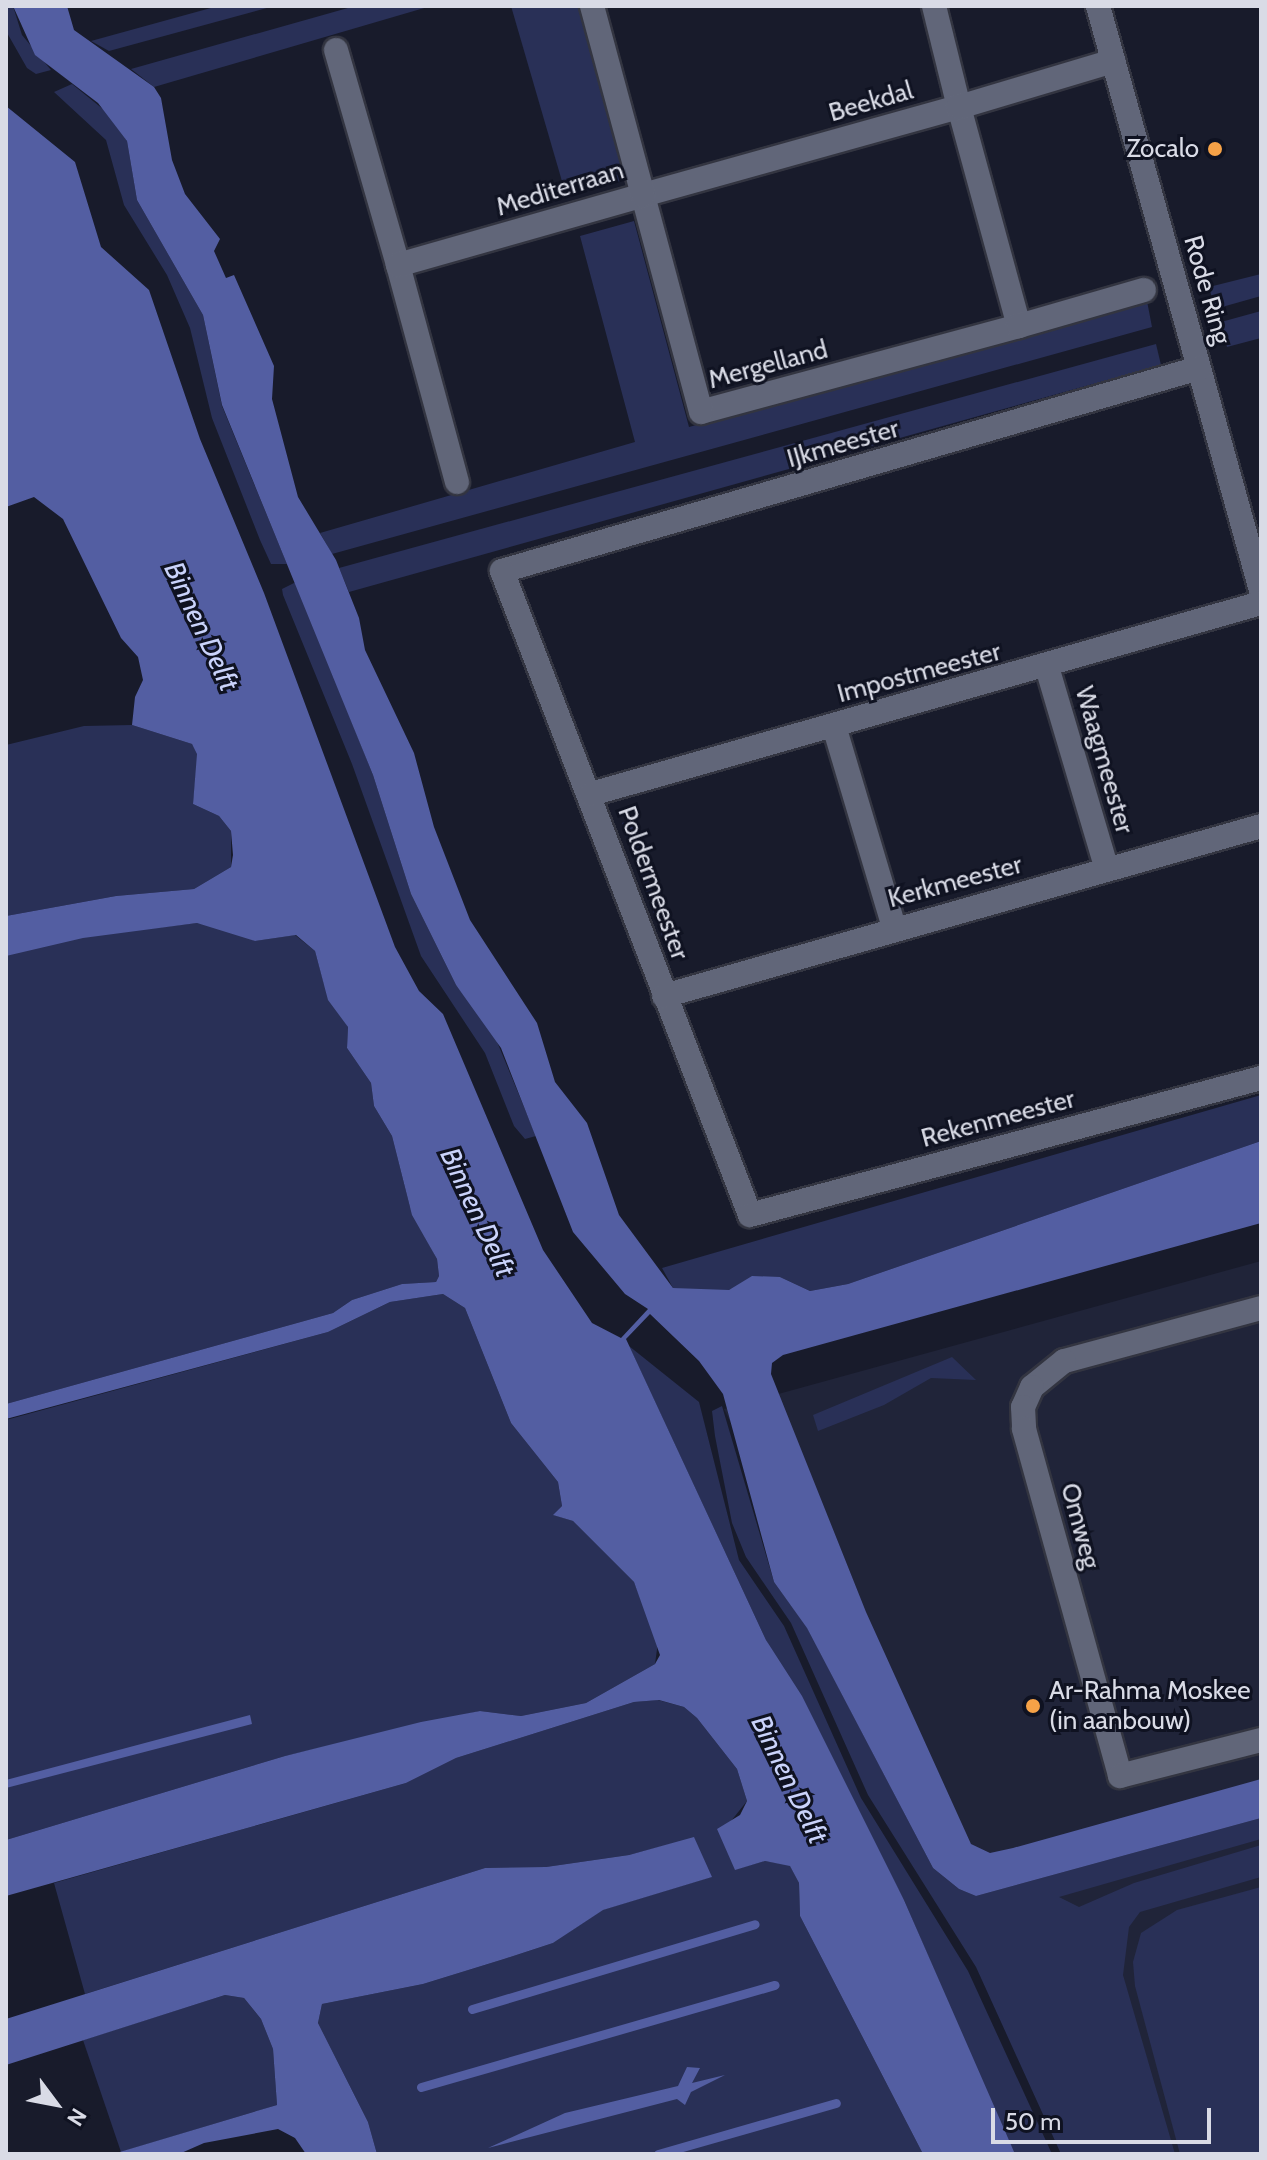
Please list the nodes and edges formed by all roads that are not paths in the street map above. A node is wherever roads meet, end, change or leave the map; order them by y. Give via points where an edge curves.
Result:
1 (592, 6) edge
2 (934, 6) edge
3 (1098, 6) edge
4 (336, 50) dead end
5 (1113, 61) junction
6 (959, 107) junction
7 (643, 195) junction
8 (398, 265) junction
9 (1144, 290) dead end
10 (1019, 326) junction
11 (1199, 368) junction
12 (457, 482) dead end
13 (502, 571) joint
14 (1261, 590) edge
15 (1261, 603) edge
16 (1047, 667) junction
17 (834, 726) junction
18 (591, 794) junction
19 (1261, 826) edge
20 (1107, 869) junction
21 (894, 927) junction
22 (664, 996) junction
23 (1261, 1078) edge
24 (750, 1215) joint
25 (1261, 1308) edge
26 (1261, 1740) edge

1 - 7 street, Mediterraan
2 - 6 street
3 - 5 street, Rode Ring
4 - 8 street
5 - 6 street, Beekdal
5 - 11 street, Rode Ring
6 - 7 street, Beekdal
6 - 10 street
7 - 8 street, Mediterraan
7 - 10 street, Mergelland via 701,412
8 - 12 street
9 - 10 street, Mergelland
11 - 13 street, IJkmeester
11 - 14 street, Rode Ring
13 - 18 street, Poldermeester
15 - 16 street, Impostmeester
16 - 17 street, Impostmeester
16 - 20 street, Waagmeester
17 - 18 street, Impostmeester
17 - 21 street
18 - 22 street, Poldermeester
19 - 20 street, Kerkmeester
20 - 21 street, Kerkmeester
21 - 22 street, Kerkmeester
22 - 24 street, Poldermeester
23 - 24 street, Rekenmeester
25 - 26 street, Omweg via 1064,1361 1032,1387 1023,1407 1024,1429 1120,1776

